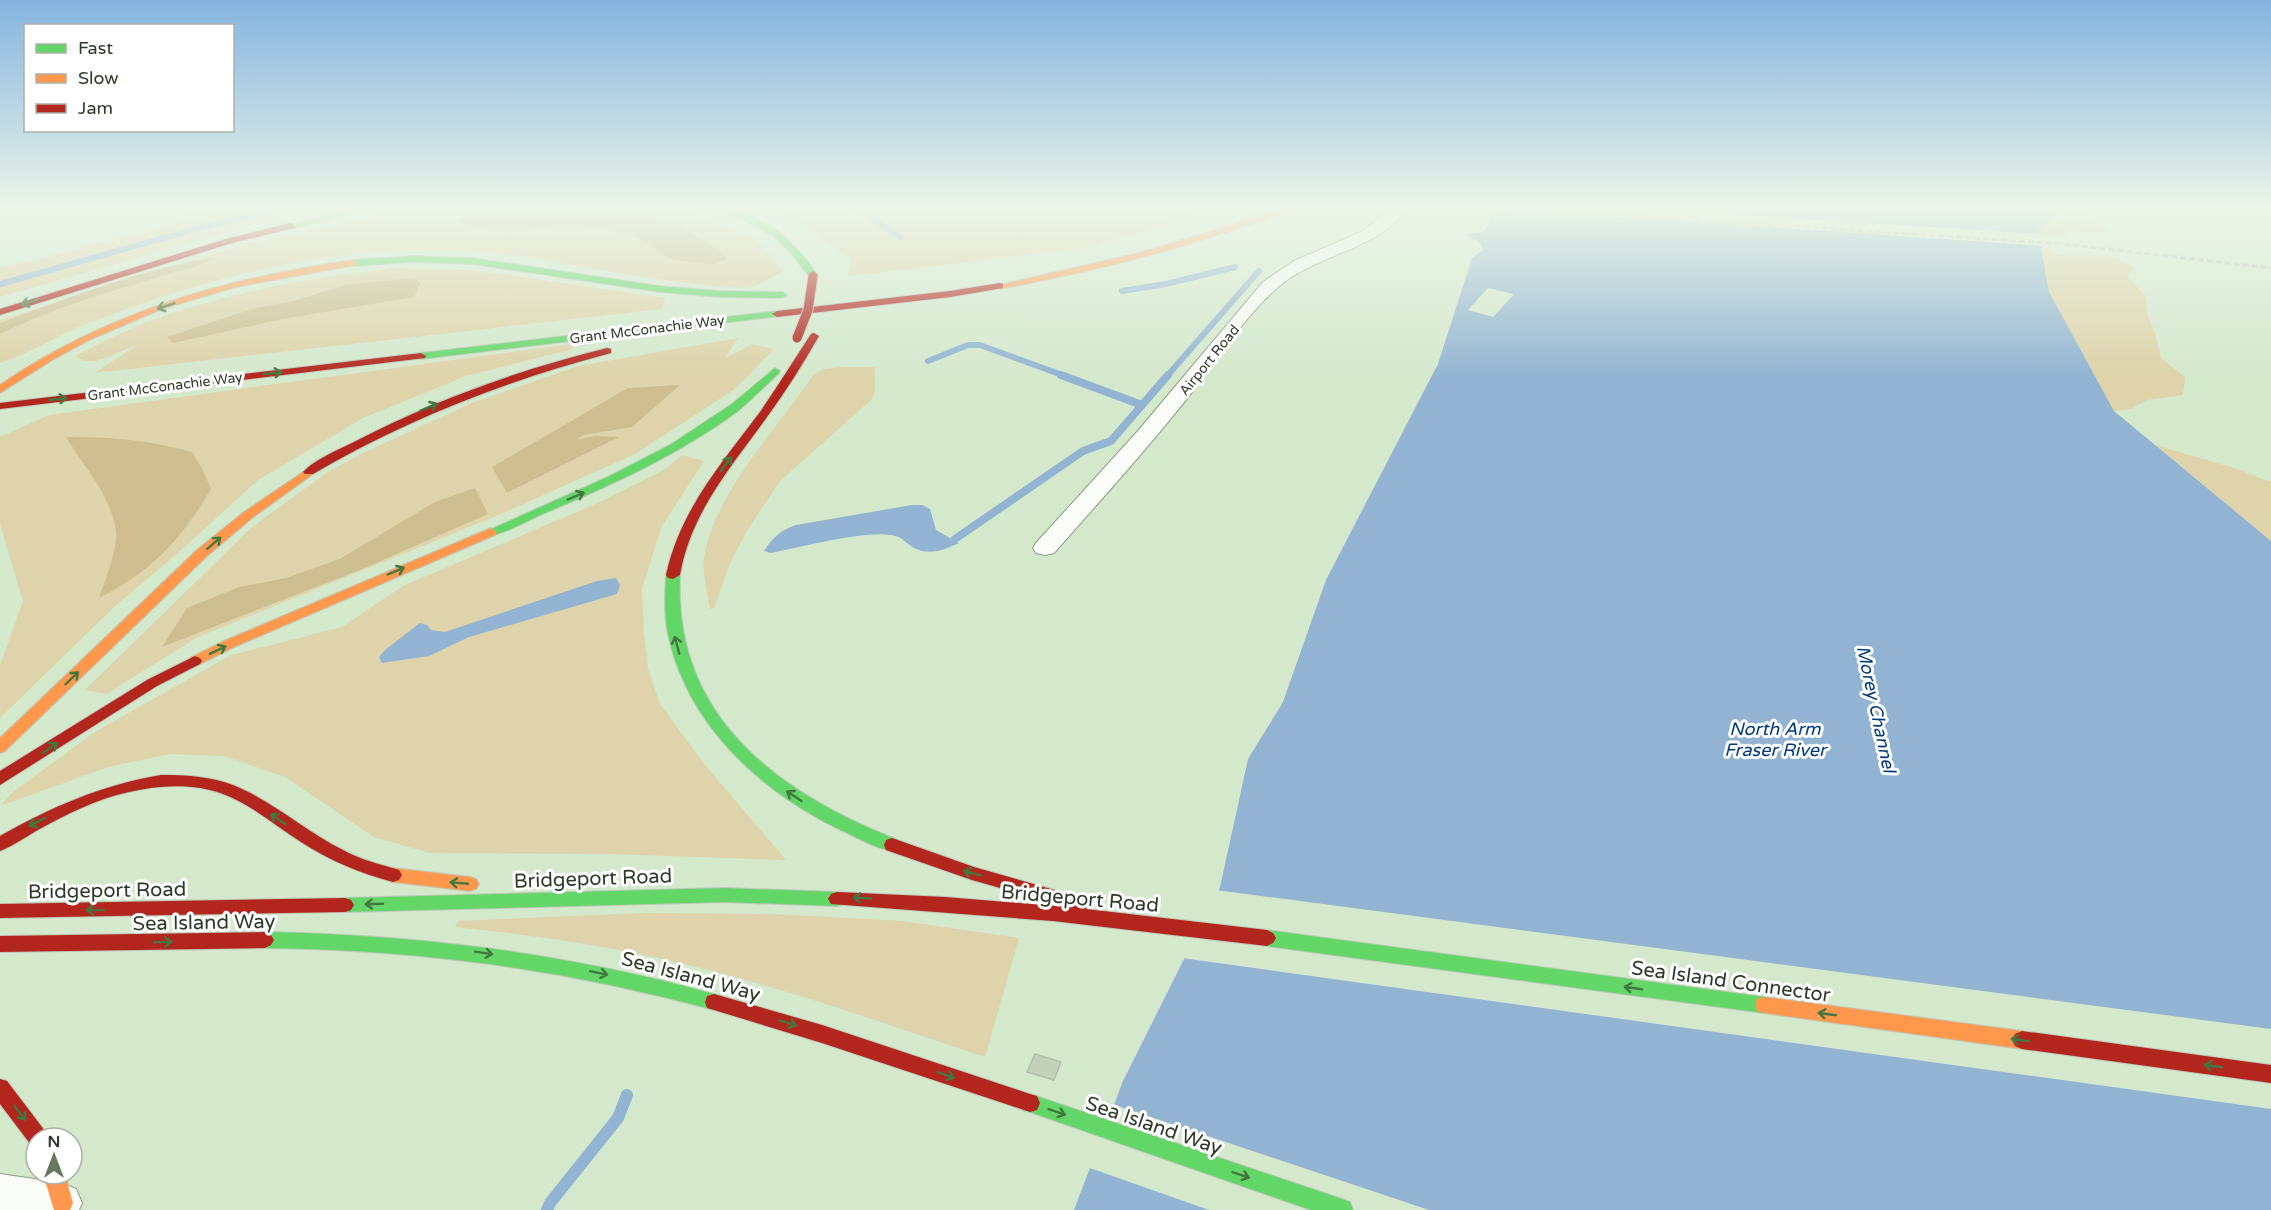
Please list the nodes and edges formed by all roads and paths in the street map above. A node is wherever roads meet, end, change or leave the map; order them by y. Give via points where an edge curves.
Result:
1 (154, 264) edge
2 (352, 264) edge
3 (502, 264) edge
4 (806, 264) edge
5 (1040, 264) edge
6 (1101, 264) edge
7 (1302, 264) edge
8 (813, 276) junction
9 (888, 290) junction
10 (872, 304) junction
11 (0, 312) edge
12 (0, 392) edge
13 (0, 406) edge
14 (1045, 548) dead end
15 (0, 747) edge
16 (0, 779) edge
17 (0, 844) edge
18 (482, 885) dead end
19 (516, 887) dead end
20 (664, 896) junction
21 (0, 911) edge
22 (1185, 927) junction
23 (0, 944) edge
24 (2271, 1074) edge
25 (0, 1088) edge
26 (29, 1126) edge
27 (0, 1194) edge
28 (55, 1199) edge
29 (1342, 1210) edge

1 -> 11 main road
2 -> 12 main road via 278,275 194,297 97,333 31,368
9 -> 3 main road via 762,296 682,292
4 - 8 main road
5 - 9 main road, Grant McConachie Way
6 - 10 main road, Grant McConachie Way via 984,288
7 - 14 street, Airport Road via 1269,286 1175,401
16 -> 8 main road, bridge via 133,695 229,644 584,492 708,428 752,395 781,365 808,310
22 -> 8 main road via 1088,906 958,870 851,829 812,809 744,755 721,730 687,675 676,647 670,611 672,570 678,548 712,484 814,336 823,309 820,286
9 - 12 main road, Grant McConachie Way
13 -> 10 main road, Grant McConachie Way
15 -> 10 main road via 236,524 305,473 376,432 509,377 622,347
18 -> 17 main road via 411,878 351,863 311,842 249,799 203,782 144,784 107,793 68,807
19 - 20 main road
20 -> 21 main road, Bridgeport Road
22 -> 20 main road, Bridgeport Road via 864,898
24 -> 22 main road, Sea Island Connector
23 -> 29 main road, Sea Island Way via 297,940 478,951 600,972 812,1031
25 -> 26 main road
27 - 28 street

